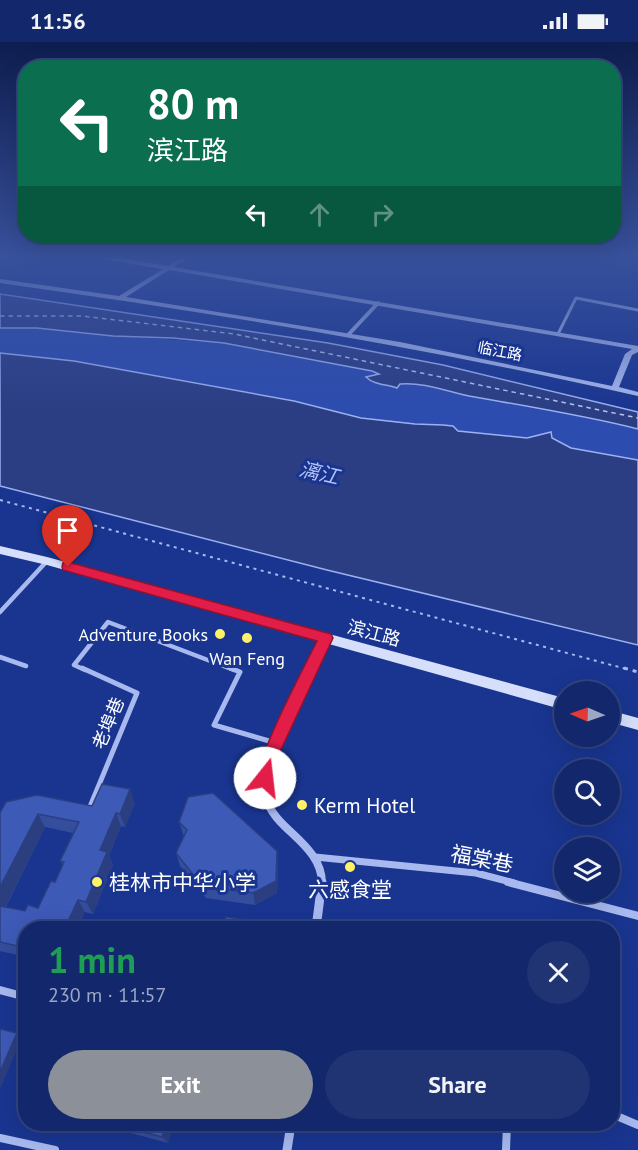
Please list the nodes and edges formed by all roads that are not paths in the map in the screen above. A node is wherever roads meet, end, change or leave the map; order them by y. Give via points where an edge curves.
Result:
1 (180, 308) edge
2 (374, 308) edge
3 (405, 308) edge
4 (571, 308) edge
5 (558, 334) junction
6 (348, 335) junction
7 (638, 349) edge
8 (614, 389) junction
9 (638, 394) edge
10 (0, 550) edge
11 (47, 561) junction
12 (0, 612) edge
13 (326, 638) junction
14 (0, 657) edge
15 (26, 666) dead end
16 (554, 701) edge
17 (620, 719) edge
18 (638, 724) edge
19 (276, 743) junction
20 (78, 807) edge
21 (315, 857) junction
22 (638, 916) edge
23 (317, 921) edge
24 (0, 990) edge
25 (18, 995) edge
26 (620, 1117) edge
27 (638, 1125) edge
28 (290, 1131) edge
29 (507, 1131) edge
30 (0, 1138) edge
31 (55, 1150) edge
32 (287, 1150) edge
33 (506, 1150) edge

1 - 6 street, 临江路
2 - 6 street
3 - 5 street
4 - 5 lane
5 - 7 street
6 - 8 street, 临江路
7 - 8 street via 629,354
8 - 9 street, 临江路
10 - 11 main road, 滨江路
11 - 12 lane
11 - 13 main road, 滨江路
13 - 16 main road, 滨江路
13 - 19 street
14 - 15 lane
17 - 18 main road
19 - 20 lane, 老埠巷 via 214,725 240,672 108,622 74,665 137,693 88,809
19 - 21 street via 265,778 265,797 273,816
21 - 22 street, 福棠巷 via 476,873
21 - 23 street via 322,878
24 - 25 street
26 - 27 street
28 - 32 street
29 - 33 street
30 - 31 street

